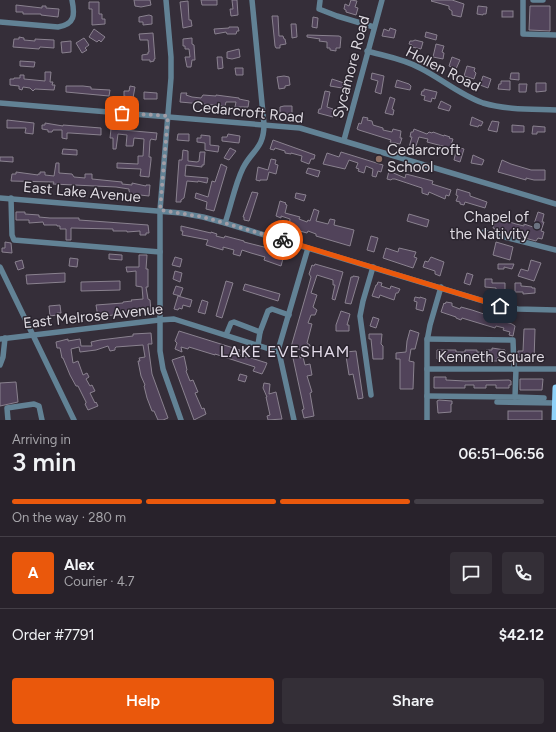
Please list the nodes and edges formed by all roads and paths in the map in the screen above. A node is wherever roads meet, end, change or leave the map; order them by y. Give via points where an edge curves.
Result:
1 (72, 0) edge
2 (166, 0) edge
3 (252, 0) edge
4 (382, 0) edge
5 (523, 0) edge
6 (533, 0) edge
7 (543, 0) edge
8 (320, 1) dead end
9 (0, 22) edge
10 (374, 27) junction
11 (556, 34) edge
12 (368, 51) junction
13 (0, 103) edge
14 (556, 110) edge
15 (168, 116) junction
16 (264, 124) junction
17 (344, 140) junction
18 (0, 198) edge
19 (11, 198) junction
20 (556, 204) edge
21 (160, 210) junction
22 (226, 223) junction
23 (484, 232) dead end
24 (308, 248) junction
25 (556, 250) edge
26 (160, 252) junction
27 (0, 266) edge
28 (373, 267) junction
29 (441, 287) junction
30 (556, 310) edge
31 (289, 315) junction
32 (159, 320) junction
33 (260, 332) junction
34 (33, 335) junction
35 (226, 335) junction
36 (3, 338) edge
37 (427, 338) junction
38 (258, 345) junction
39 (279, 352) junction
40 (0, 365) edge
41 (427, 369) junction
42 (515, 369) junction
43 (556, 369) edge
44 (556, 388) edge
45 (371, 395) dead end
46 (427, 396) junction
47 (515, 397) junction
48 (544, 398) dead end
49 (497, 402) dead end
50 (556, 403) edge
51 (73, 419) edge
52 (8, 420) edge
53 (42, 420) edge
54 (181, 420) edge
55 (294, 420) edge
56 (427, 420) edge
57 (556, 420) edge

1 - 9 street via 71,21 58,27
2 - 15 street via 171,67
3 - 16 street
4 - 10 street, Sycamore Road
5 - 11 street via 523,34
6 - 7 street
8 - 10 street via 319,9
10 - 12 street, Sycamore Road
12 - 14 street, Hollen Road via 418,67 457,91 484,103 506,108
12 - 17 street, Sycamore Road
13 - 15 street, Cedarcroft Road
15 - 16 street, Cedarcroft Road
15 - 21 street
16 - 17 street, Cedarcroft Road via 300,128
16 - 22 street via 260,146 242,169
17 - 20 street, Cedarcroft Road
18 - 19 street, East Lake Avenue
19 - 21 street, East Lake Avenue
19 - 26 street via 11,231 14,240
21 - 22 street, East Lake Avenue via 191,214
21 - 26 street
22 - 24 street, East Lake Avenue
23 - 25 street
24 - 28 street, East Lake Avenue
24 - 31 street
26 - 32 street
27 - 34 street
28 - 29 street, East Lake Avenue
28 - 45 street via 360,322
29 - 30 street, East Lake Avenue via 508,307
29 - 37 street
31 - 33 street via 268,310
31 - 39 street
32 - 34 street, East Melrose Avenue
32 - 35 street, East Melrose Avenue via 179,320
32 - 54 street via 163,369
33 - 35 street via 234,322 231,323
33 - 38 street
34 - 36 street, East Melrose Avenue
34 - 51 street
35 - 38 street, East Melrose Avenue
36 - 40 street via 3,358
37 - 41 street
37 - 42 street via 513,340
38 - 39 street, East Melrose Avenue
39 - 55 street
41 - 42 street, Kenneth Square
41 - 46 street
42 - 43 street, Kenneth Square
42 - 47 street
44 - 50 main road
46 - 47 street
46 - 56 street
47 - 48 street
49 - 50 street
50 - 57 main road
52 - 53 street via 7,408 34,404 39,406

